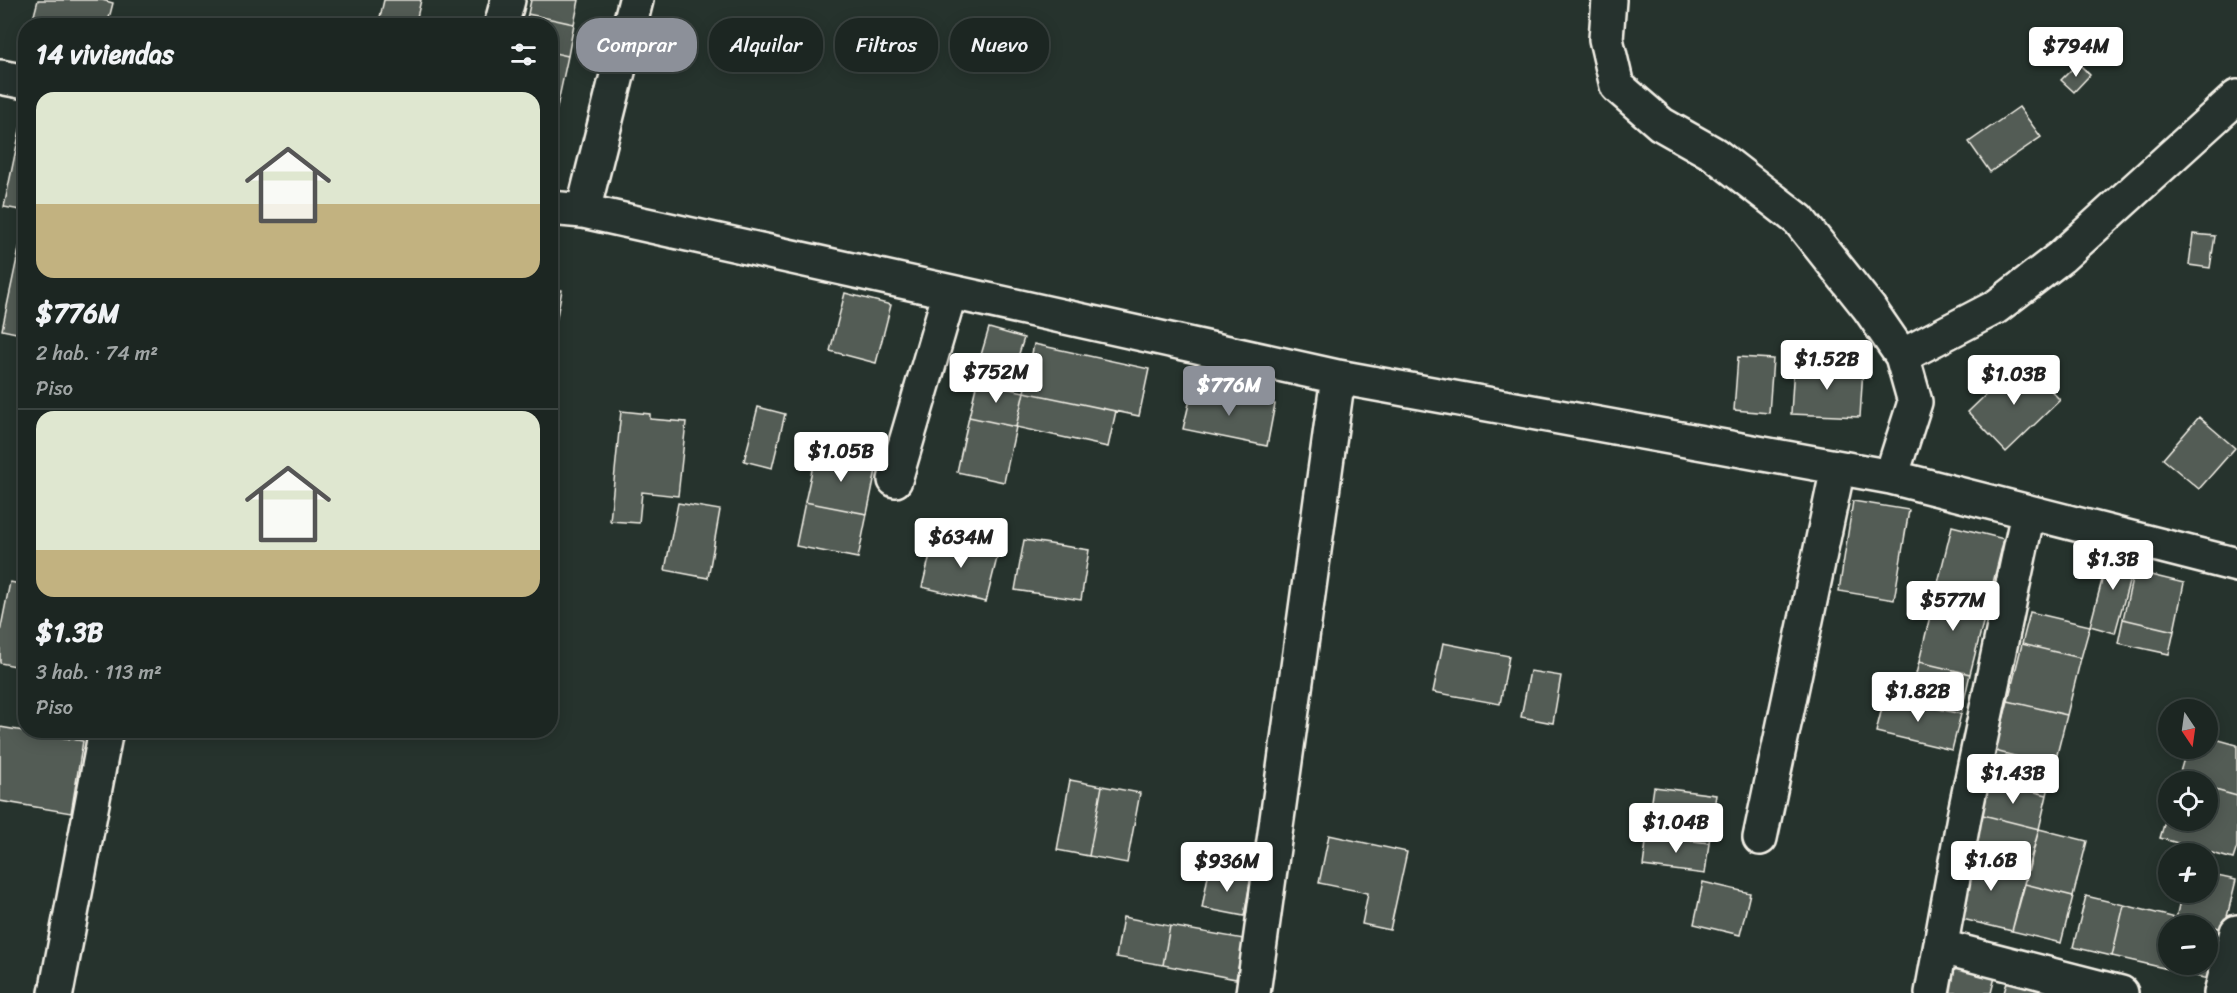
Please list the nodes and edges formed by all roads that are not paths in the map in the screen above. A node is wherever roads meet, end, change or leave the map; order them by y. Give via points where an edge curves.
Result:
1 (508, 0) edge
2 (636, 0) edge
3 (1609, 0) edge
4 (503, 18) edge
5 (0, 76) edge
6 (18, 80) edge
7 (2237, 97) edge
8 (558, 209) edge
9 (583, 211) junction
10 (950, 292) junction
11 (1902, 356) junction
12 (1338, 377) junction
13 (1838, 468) junction
14 (1890, 477) junction
15 (895, 480) dead end
16 (2028, 513) junction
17 (2237, 565) edge
18 (104, 738) edge
19 (1760, 838) dead end
20 (2237, 932) edge
21 (1942, 947) junction
22 (56, 993) edge
23 (1253, 993) edge
24 (1932, 993) edge
25 (2121, 993) edge
26 (2221, 993) edge

1 - 4 street
2 - 9 street
3 - 11 street via 1606,39 1617,86 1661,124 1714,154 1800,220
5 - 6 street
7 - 11 street via 2061,257 1996,307
8 - 9 street
9 - 10 street
10 - 12 street
10 - 15 street
11 - 14 street via 1915,402
12 - 13 street
12 - 23 street
13 - 14 street
13 - 19 street
14 - 16 street
16 - 17 street
16 - 21 street via 1964,817
18 - 22 street
20 - 26 street
21 - 24 street
21 - 25 street

